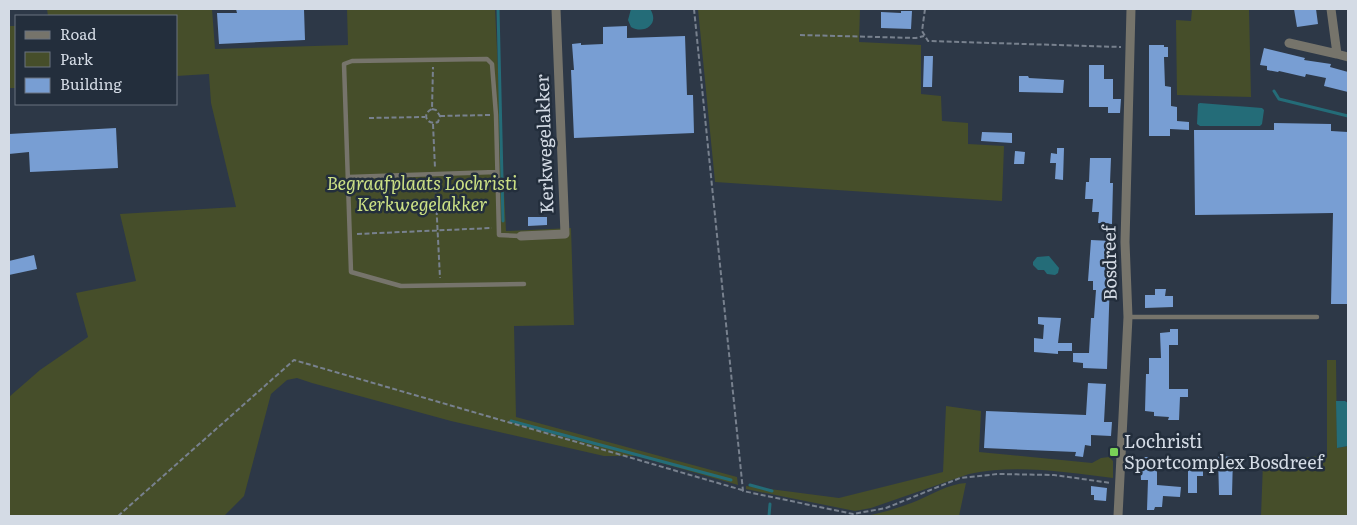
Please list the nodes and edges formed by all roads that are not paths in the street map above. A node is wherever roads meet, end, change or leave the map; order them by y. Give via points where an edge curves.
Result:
1 (556, 9) edge
2 (1131, 9) edge
3 (1330, 9) edge
4 (1288, 43) dead end
5 (1337, 54) junction
6 (1348, 57) edge
7 (496, 172) junction
8 (348, 177) junction
9 (521, 236) joint
10 (524, 284) dead end
11 (1317, 317) dead end
12 (1128, 318) junction
13 (1118, 516) edge

1 - 9 street, Kerkwegelakker via 565,234
2 - 12 street, Bosdreef via 1125,242
3 - 5 street
4 - 5 street
5 - 6 street
7 - 8 lane
7 - 8 lane via 496,114 492,64 487,59 352,61 344,64
7 - 9 lane via 499,235
8 - 10 lane via 351,272 401,286
11 - 12 lane
12 - 13 street, Bosdreef

